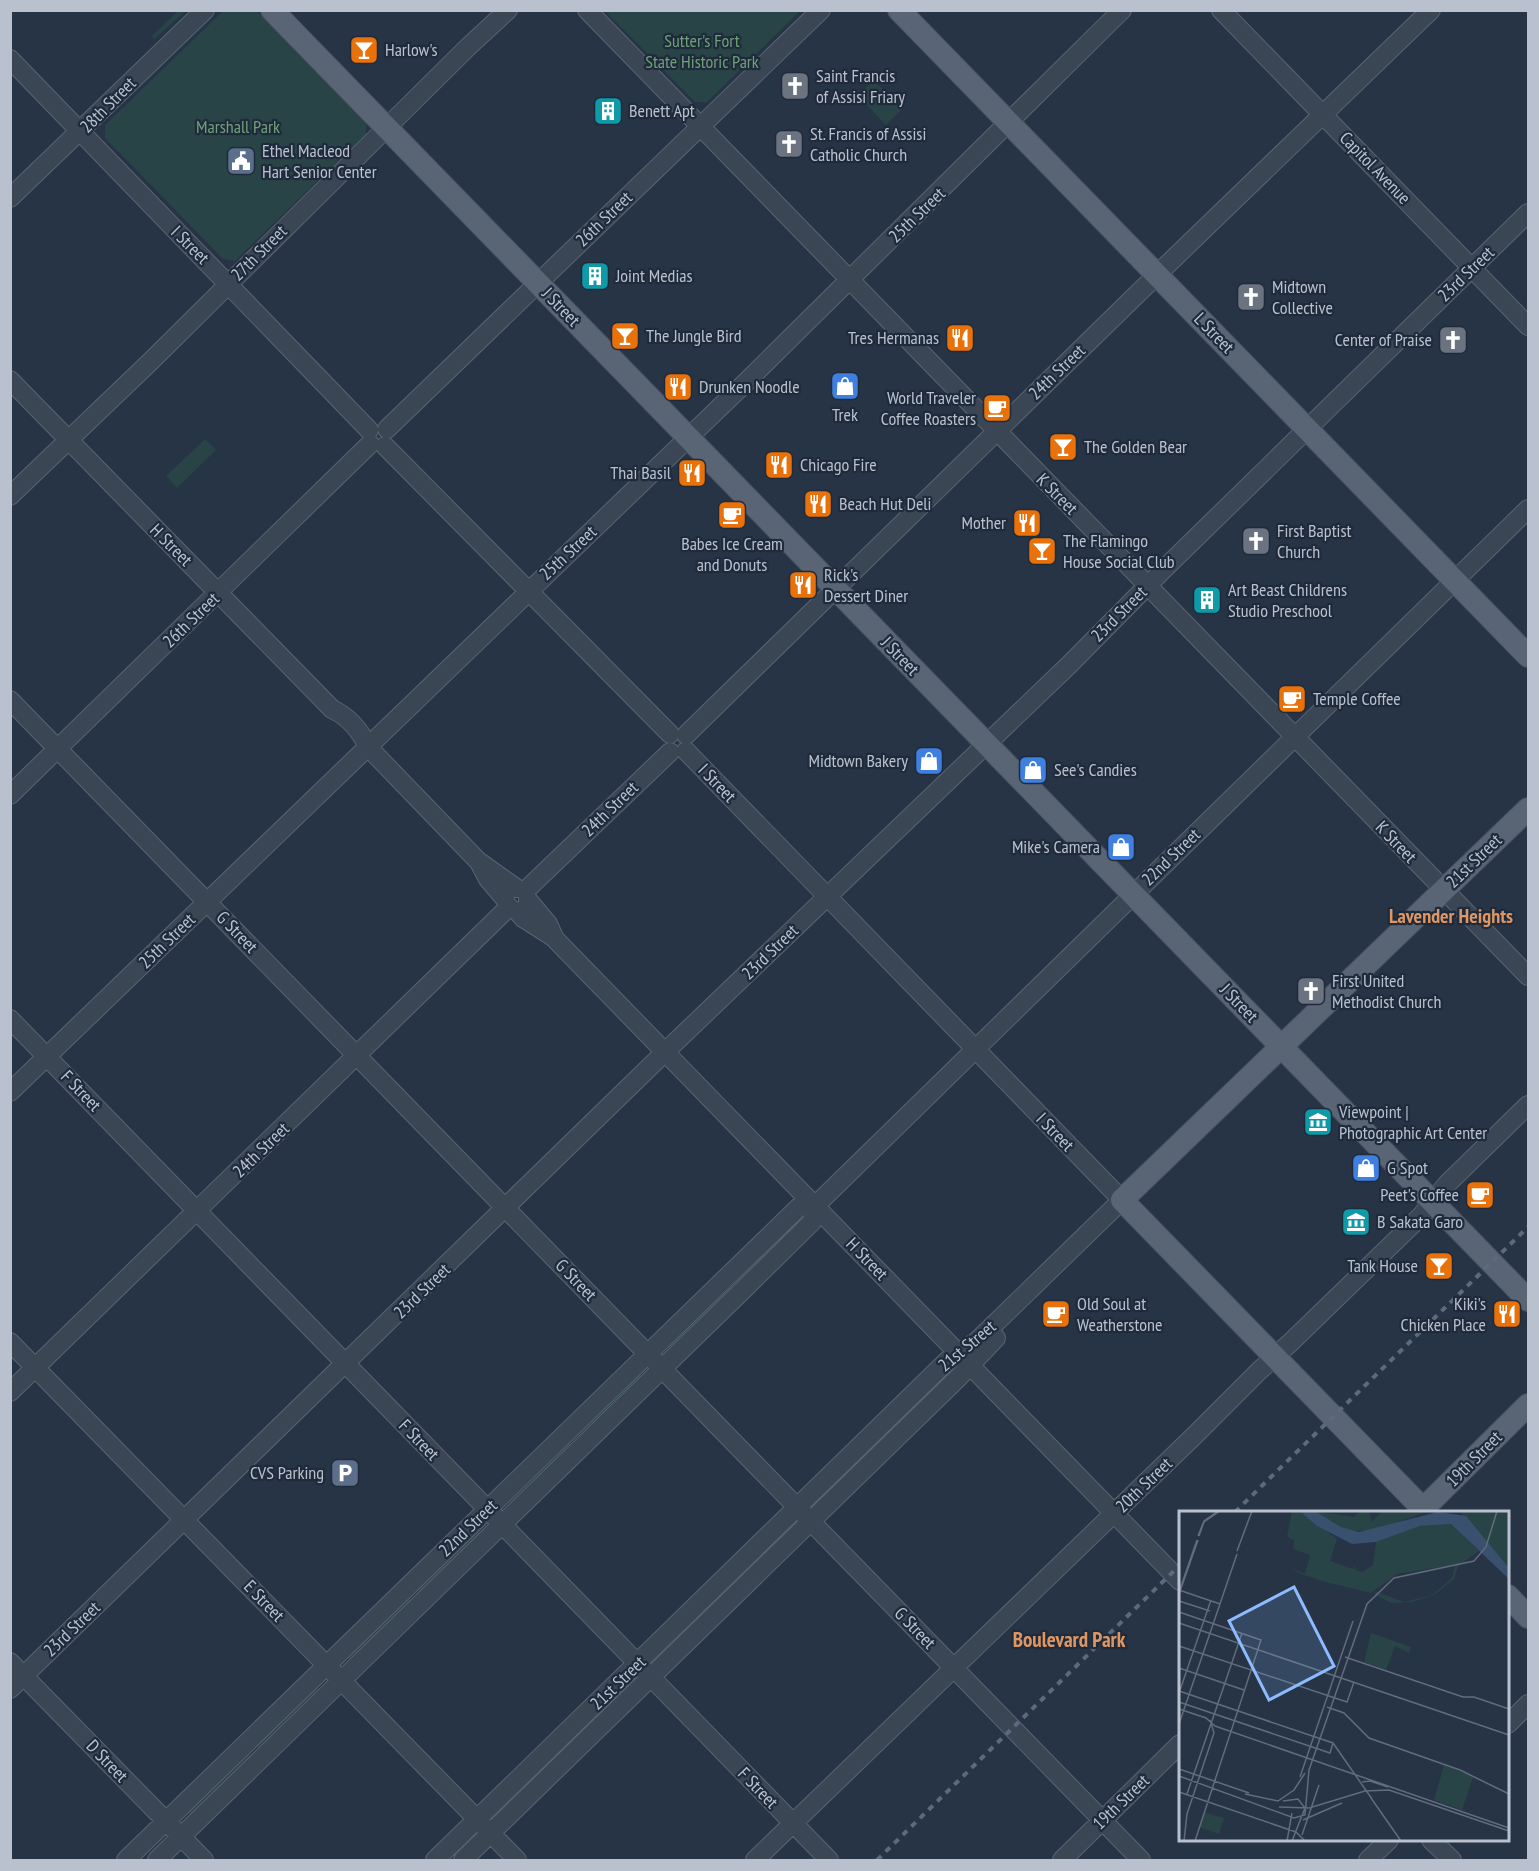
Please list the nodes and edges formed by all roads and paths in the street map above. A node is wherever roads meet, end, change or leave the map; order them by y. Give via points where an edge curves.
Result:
1 (205, 10) edge
2 (272, 10) edge
3 (508, 10) edge
4 (587, 10) edge
5 (821, 10) edge
6 (899, 10) edge
7 (1122, 10) edge
8 (1221, 10) edge
9 (1431, 10) edge
10 (10, 59) edge
11 (1323, 115) junction
12 (1009, 123) junction
13 (700, 127) junction
14 (386, 129) junction
15 (81, 131) junction
16 (10, 198) edge
17 (1528, 213) edge
18 (1472, 268) junction
19 (1157, 274) junction
20 (849, 280) junction
21 (537, 283) junction
22 (229, 284) junction
23 (1528, 326) edge
24 (10, 380) edge
25 (1307, 429) junction
26 (996, 431) junction
27 (378, 437) junction
28 (688, 438) junction
29 (68, 440) junction
30 (10, 496) edge
31 (1528, 509) edge
32 (1456, 581) junction
33 (1148, 585) junction
34 (835, 589) junction
35 (529, 591) junction
36 (219, 593) junction
37 (1528, 656) edge
38 (10, 700) edge
39 (1295, 738) junction
40 (678, 743) junction
41 (986, 744) junction
42 (368, 747) junction
43 (58, 749) junction
44 (10, 795) edge
45 (1528, 809) edge
46 (1443, 890) junction
47 (1133, 895) junction
48 (827, 898) junction
49 (517, 899) junction
50 (208, 902) junction
51 (1528, 976) edge
52 (10, 1019) edge
53 (1281, 1046) junction
54 (975, 1050) junction
55 (665, 1052) junction
56 (357, 1055) junction
57 (47, 1057) junction
58 (10, 1092) edge
59 (1528, 1105) edge
60 (1433, 1202) junction
61 (815, 1206) junction
62 (1128, 1207) junction
63 (506, 1209) junction
64 (197, 1212) junction
65 (1528, 1300) edge
66 (10, 1342) edge
67 (648, 1354) junction
68 (958, 1354) junction
69 (1275, 1357) junction
70 (345, 1365) junction
71 (35, 1368) junction
72 (662, 1369) junction
73 (10, 1392) edge
74 (1528, 1405) edge
75 (798, 1508) junction
76 (487, 1510) junction
77 (1423, 1511) edge
78 (1114, 1513) junction
79 (185, 1520) junction
80 (812, 1522) junction
81 (502, 1525) junction
82 (1179, 1580) edge
83 (1509, 1597) edge
84 (1528, 1617) edge
85 (10, 1662) edge
86 (327, 1665) junction
87 (953, 1668) junction
88 (644, 1671) junction
89 (24, 1676) junction
90 (341, 1680) junction
91 (10, 1689) edge
92 (1528, 1704) edge
93 (1509, 1723) edge
94 (1179, 1745) edge
95 (477, 1820) junction
96 (1102, 1821) junction
97 (166, 1822) junction
98 (793, 1824) junction
99 (490, 1834) junction
100 (181, 1837) junction
101 (1387, 1841) edge
102 (1433, 1841) edge
103 (126, 1860) edge
104 (157, 1860) edge
105 (204, 1860) edge
106 (435, 1860) edge
107 (463, 1860) edge
108 (517, 1860) edge
109 (755, 1860) edge
110 (829, 1860) edge
111 (1062, 1860) edge
112 (1141, 1860) edge
113 (1368, 1860) edge
114 (1452, 1860) edge

1 - 15 street, 28th Street
2 - 14 main road, J Street
3 - 14 street, 27th Street
4 - 13 street, K Street
5 - 13 street, 26th Street
6 - 12 main road, L Street
7 - 12 street, 25th Street
8 - 11 street, Capitol Avenue
9 - 11 street, 24th Street
10 - 15 street, I Street
11 - 18 street, Capitol Avenue
11 - 19 street, 24th Street
12 - 19 main road, L Street
12 - 20 street, 25th Street
13 - 20 street, K Street
13 - 21 street, 26th Street
14 - 21 main road, J Street
14 - 22 street, 27th Street
15 - 16 street, 28th Street
15 - 22 street, I Street
17 - 18 street, 23rd Street
18 - 23 street, Capitol Avenue
18 - 25 street, 23rd Street
19 - 25 main road, L Street
19 - 26 street, 24th Street
20 - 26 street, K Street
20 - 28 street, 25th Street
21 - 27 street, 26th Street
21 - 28 main road, J Street
22 - 27 street, I Street
22 - 29 street, 27th Street
24 - 29 street, H Street
25 - 32 main road, L Street
25 - 33 street, 23rd Street
26 - 33 street, K Street
26 - 34 street, 24th Street
27 - 35 street, I Street
27 - 36 street, 26th Street
28 - 34 main road, J Street
28 - 35 street, 25th Street
29 - 30 street, 27th Street
29 - 36 street, H Street
31 - 32 street, 22nd Street
32 - 37 main road, L Street
32 - 39 street, 22nd Street
33 - 39 street, K Street
33 - 41 street, 23rd Street
34 - 40 street, 24th Street
34 - 41 main road, J Street
35 - 40 street, I Street
35 - 42 street, 25th Street
36 - 42 street, H Street via 332,709 343,714
36 - 43 street, 26th Street
38 - 43 street, G Street
39 - 46 street, K Street
39 - 47 street, 22nd Street
40 - 48 street, I Street
40 - 49 street, 24th Street
41 - 47 main road, J Street
41 - 48 street, 23rd Street
42 - 49 street, H Street via 479,862 488,879
42 - 50 street, 25th Street
43 - 44 street, 26th Street
43 - 50 street, G Street
45 - 46 main road, 21st Street
46 - 51 street, K Street
46 - 53 main road, 21st Street
47 - 53 main road, J Street
47 - 54 street, 22nd Street
48 - 54 street, I Street
48 - 55 street, 23rd Street
49 - 55 street, H Street via 538,929 553,937
49 - 56 street, 24th Street
50 - 56 street, G Street
50 - 57 street, 25th Street
52 - 57 street, F Street
53 - 60 main road, J Street
53 - 62 main road, 21st Street
54 - 61 street, 22nd Street
54 - 62 street, I Street
55 - 61 street, H Street
55 - 63 street, 23rd Street
56 - 63 street, G Street
56 - 64 street, 24th Street
57 - 58 street, 25th Street
57 - 64 street, F Street
59 - 60 street, 20th Street
60 - 65 main road, J Street
60 - 69 street, 20th Street
61 - 67 street, 22nd Street via 799,1208
61 - 68 street, H Street
61 - 72 street, 22nd Street via 812,1222
62 - 68 street, 21st Street
62 - 69 main road, I Street
63 - 67 street, G Street
63 - 70 street, 23rd Street
64 - 70 street, F Street
64 - 71 street, 24th Street
66 - 71 street, E Street
67 - 72 street, G Street
67 - 76 street, 22nd Street
68 - 75 street, 21st Street
68 - 78 street, H Street
68 - 80 street, 21st Street
69 - 77 main road, I Street
69 - 78 street, 20th Street
70 - 76 street, F Street
70 - 79 street, 23rd Street
71 - 73 street, 24th Street
71 - 79 street, E Street
72 - 75 street, G Street
72 - 81 street, 22nd Street
74 - 77 main road, 19th Street
75 - 80 street, G Street
75 - 88 street, 21st Street
76 - 81 street, F Street
76 - 86 street, 22nd Street
78 - 82 street, H Street
78 - 87 street, 20th Street
79 - 86 street, E Street
79 - 89 street, 23rd Street
80 - 87 street, G Street
80 - 88 street, 21st Street
81 - 88 street, F Street
81 - 90 street, 22nd Street
83 - 84 main road
85 - 89 street, D Street
86 - 90 street, E Street
86 - 97 street, 22nd Street
87 - 96 street, G Street
87 - 98 street, 20th Street
88 - 95 street, 21st Street
88 - 98 street, F Street
88 - 99 street, 21st Street
89 - 91 street, 23rd Street
89 - 97 street, D Street
90 - 95 street, E Street
90 - 100 street, 22nd Street
92 - 93 street
94 - 96 street, 19th Street
95 - 99 street, E Street
95 - 106 street, 21st Street
96 - 111 street, 19th Street
96 - 112 street, G Street
97 - 100 street, D Street
97 - 103 street, 22nd Street
98 - 109 street, 20th Street
98 - 110 street, F Street
99 - 107 street, 21st Street
99 - 108 street, E Street
100 - 104 street, 22nd Street
100 - 105 street, D Street
101 - 113 street
102 - 114 street

